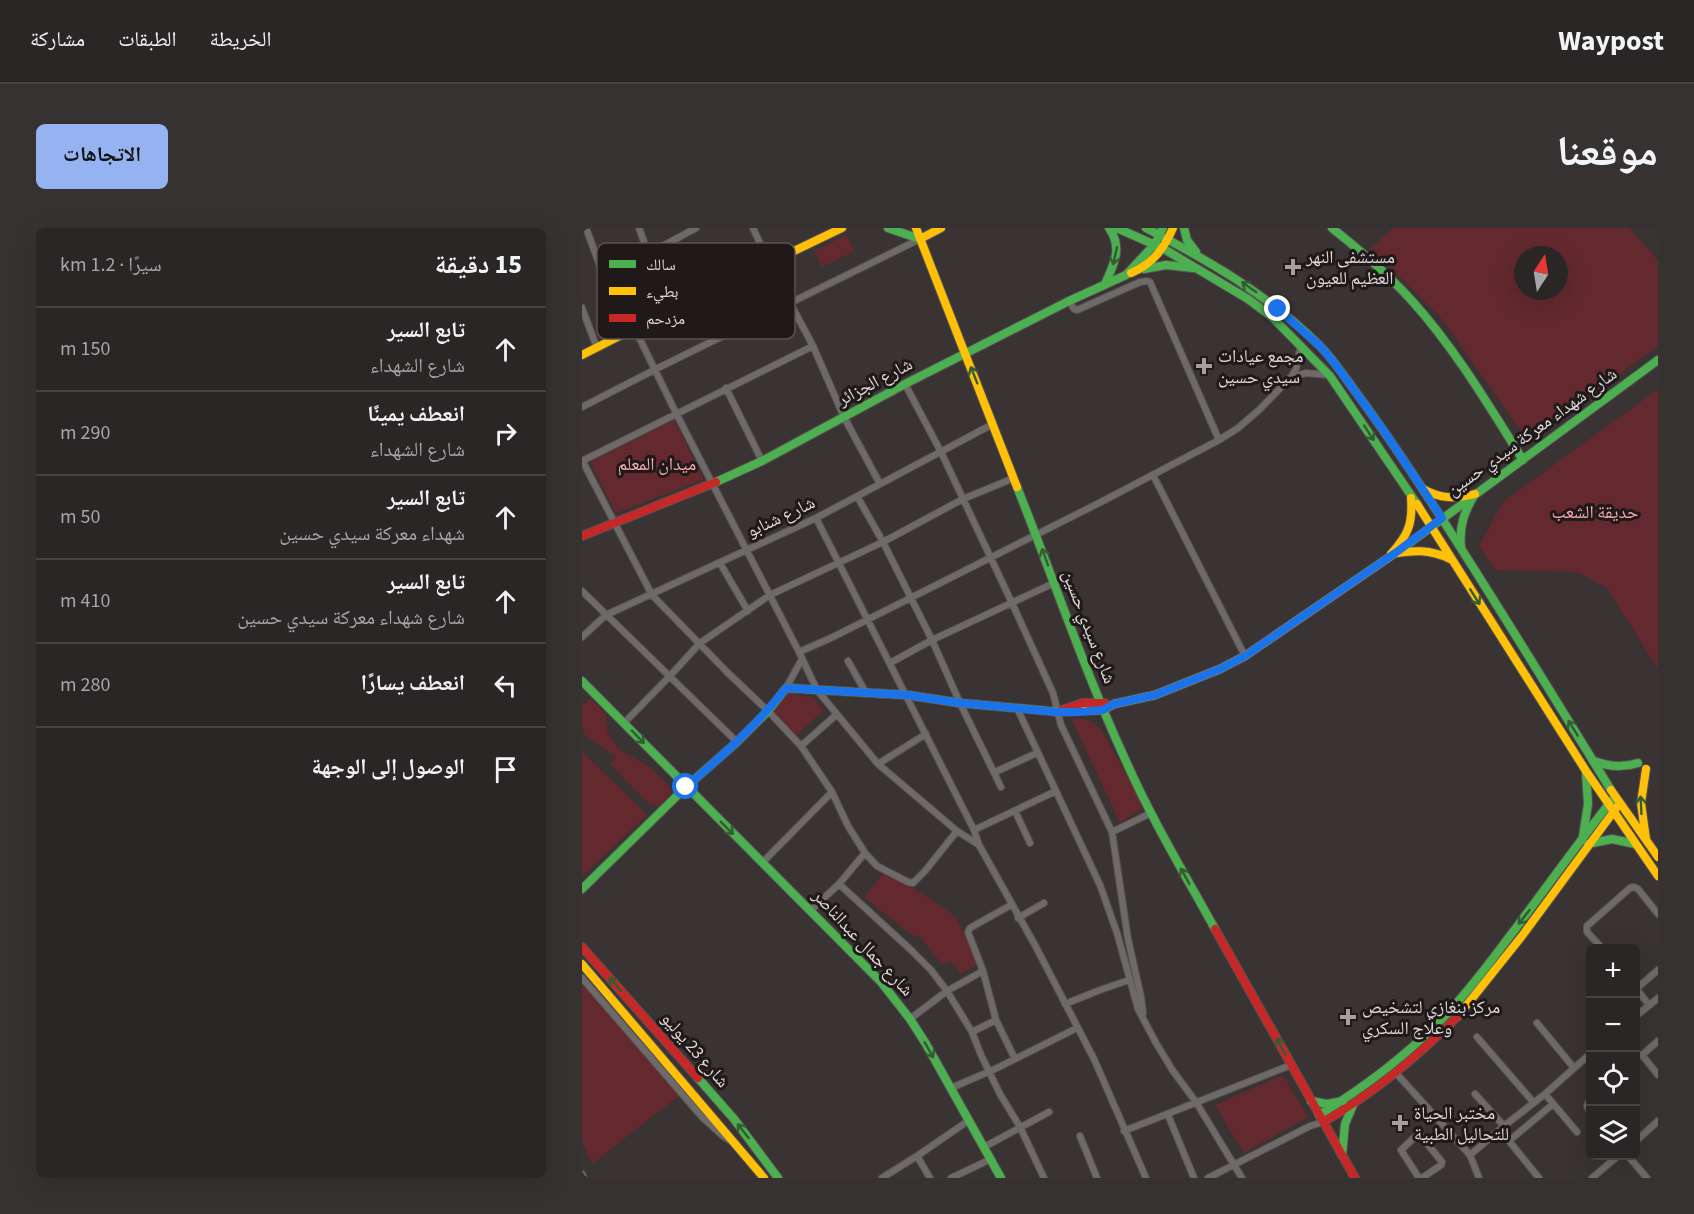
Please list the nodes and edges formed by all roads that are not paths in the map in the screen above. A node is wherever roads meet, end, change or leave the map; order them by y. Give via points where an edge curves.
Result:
1 (586, 228) edge
2 (639, 228) edge
3 (696, 228) edge
4 (753, 228) edge
5 (842, 228) edge
6 (888, 228) edge
7 (916, 228) edge
8 (941, 228) edge
9 (1109, 228) edge
10 (1117, 228) edge
11 (1146, 228) edge
12 (1173, 228) edge
13 (1184, 228) edge
14 (1332, 228) edge
15 (1164, 234) edge
16 (920, 239) junction
17 (644, 243) edge
18 (668, 243) edge
19 (760, 243) edge
20 (1155, 244) junction
21 (1164, 249) junction
22 (795, 250) edge
23 (597, 258) edge
24 (1203, 258) junction
25 (1142, 269) junction
26 (1198, 269) junction
27 (1126, 275) junction
28 (1101, 286) junction
29 (795, 300) edge
30 (1101, 300) junction
31 (1069, 301) junction
32 (582, 308) edge
33 (795, 310) edge
34 (615, 339) edge
35 (640, 339) edge
36 (716, 339) edge
37 (1301, 345) junction
38 (813, 346) junction
39 (597, 348) junction
40 (966, 354) junction
41 (582, 355) edge
42 (1658, 360) edge
43 (654, 370) junction
44 (1330, 376) junction
45 (1291, 377) junction
46 (905, 384) junction
47 (726, 388) junction
48 (582, 407) edge
49 (676, 413) junction
50 (844, 417) junction
51 (993, 424) junction
52 (1219, 440) junction
53 (941, 452) junction
54 (582, 460) edge
55 (1523, 460) junction
56 (762, 461) junction
57 (1154, 475) junction
58 (1014, 477) junction
59 (713, 484) junction
60 (880, 484) junction
61 (1420, 486) junction
62 (1410, 493) junction
63 (1475, 494) junction
64 (857, 496) junction
65 (963, 499) junction
66 (816, 518) junction
67 (1442, 518) junction
68 (614, 524) junction
69 (1430, 526) junction
70 (1036, 534) junction
71 (582, 536) edge
72 (883, 542) junction
73 (746, 550) junction
74 (1462, 553) junction
75 (1391, 554) junction
76 (991, 557) junction
77 (1452, 560) junction
78 (839, 562) junction
79 (720, 563) junction
80 (1054, 583) junction
81 (582, 591) edge
82 (652, 595) junction
83 (770, 595) junction
84 (910, 597) junction
85 (1012, 603) junction
86 (748, 610) junction
87 (606, 615) junction
88 (867, 619) junction
89 (582, 637) edge
90 (932, 640) junction
91 (700, 643) junction
92 (799, 652) junction
93 (1245, 656) junction
94 (802, 659) junction
95 (848, 661) dead end
96 (890, 663) junction
97 (669, 677) junction
98 (582, 681) edge
99 (786, 688) junction
100 (817, 690) junction
101 (866, 693) junction
102 (907, 695) junction
103 (960, 703) junction
104 (1102, 706) junction
105 (1017, 708) junction
106 (768, 711) junction
107 (1058, 712) junction
108 (836, 715) junction
109 (624, 723) junction
110 (926, 734) junction
111 (737, 742) junction
112 (801, 746) junction
113 (1037, 753) junction
114 (1593, 761) junction
115 (878, 764) junction
116 (1586, 771) junction
117 (995, 772) junction
118 (686, 787) junction
119 (1002, 787) dead end
120 (1056, 791) junction
121 (832, 792) junction
122 (1617, 800) junction
123 (1611, 808) junction
124 (1015, 811) junction
125 (1150, 813) junction
126 (974, 830) junction
127 (957, 831) junction
128 (1112, 831) junction
129 (1583, 836) junction
130 (1646, 841) junction
131 (1030, 843) dead end
132 (1588, 844) junction
133 (979, 845) junction
134 (1635, 845) junction
135 (865, 853) junction
136 (1658, 857) edge
137 (762, 863) junction
138 (1658, 876) edge
139 (839, 884) junction
140 (582, 889) edge
141 (1044, 903) dead end
142 (1011, 905) junction
143 (811, 910) junction
144 (1658, 914) edge
145 (1018, 918) junction
146 (1598, 944) edge
147 (582, 947) edge
148 (582, 964) edge
149 (1658, 970) edge
150 (983, 971) junction
151 (585, 976) edge
152 (1129, 980) junction
153 (1640, 985) edge
154 (947, 991) junction
155 (1640, 993) edge
156 (1658, 998) edge
157 (1065, 1004) junction
158 (1649, 1005) junction
159 (1640, 1012) edge
160 (910, 1019) junction
161 (996, 1020) junction
162 (1144, 1020) junction
163 (1537, 1023) dead end
164 (1077, 1028) junction
165 (972, 1032) junction
166 (1477, 1037) dead end
167 (1658, 1041) edge
168 (1642, 1055) joint
169 (1586, 1058) edge
170 (1016, 1059) junction
171 (1291, 1065) junction
172 (1574, 1068) junction
173 (989, 1072) junction
174 (1396, 1073) junction
175 (1658, 1075) edge
176 (951, 1088) junction
177 (1475, 1094) dead end
178 (1545, 1094) junction
179 (1311, 1101) junction
180 (1343, 1101) junction
181 (1196, 1102) junction
182 (1534, 1103) junction
183 (1553, 1104) junction
184 (1353, 1105) junction
185 (1049, 1112) dead end
186 (1168, 1115) junction
187 (1321, 1119) junction
188 (968, 1121) junction
189 (1658, 1121) edge
190 (1504, 1126) junction
191 (1020, 1127) junction
192 (1125, 1131) junction
193 (1577, 1132) dead end
194 (1080, 1136) dead end
195 (1640, 1137) edge
196 (984, 1147) junction
197 (1342, 1155) junction
198 (1470, 1155) junction
199 (917, 1156) junction
200 (991, 1159) junction
201 (1612, 1160) edge
202 (1632, 1160) edge
203 (1234, 1165) junction
204 (771, 1168) junction
205 (763, 1177) edge
206 (778, 1178) edge
207 (882, 1178) edge
208 (930, 1178) edge
209 (951, 1178) edge
210 (1001, 1178) edge
211 (1044, 1178) edge
212 (1097, 1178) edge
213 (1146, 1178) edge
214 (1194, 1178) edge
215 (1208, 1178) edge
216 (1242, 1178) edge
217 (1355, 1178) edge
218 (1420, 1178) edge
219 (1479, 1178) edge
220 (1539, 1178) edge
221 (1592, 1178) edge
222 (1647, 1178) edge

1 - 23 street
2 - 17 street
3 - 18 street
4 - 19 street
5 - 22 main road
6 - 16 main road
7 - 16 main road, شارع سيدي حسين
8 - 16 main road
9 -> 28 main road via 1118,252
10 - 20 main road
11 - 15 main road
12 - 15 main road
13 - 24 main road via 1187,240
14 - 55 main road via 1359,249 1425,315 1470,375
15 - 20 main road, شارع الجزائر
15 - 21 main road
15 - 24 main road
16 - 29 street
16 - 40 main road, شارع سيدي حسين
20 - 21 main road
20 - 27 main road, شارع الجزائر
21 - 25 main road
21 - 26 main road
61 -> 24 main road via 1321,347 1270,303
25 - 26 main road via 1166,265
25 - 27 main road
26 - 37 main road via 1248,299
27 - 28 main road, شارع الجزائر
28 - 30 street
28 - 31 main road, شارع الجزائر
30 - 31 street via 1077,310
30 - 52 street via 1140,282 1150,282
31 - 40 main road, شارع الجزائر
32 - 39 street
33 - 38 street
34 - 39 main road
35 - 43 street
36 - 43 street
37 - 44 main road
37 - 45 street
38 - 47 street
38 - 50 street
39 - 41 main road
40 - 46 main road, شارع الجزائر
51 -> 40 main road, شارع سيدي حسين
42 - 55 main road, شارع شهداء معركة سيدي حسين
43 - 48 street
43 - 49 street
44 - 45 street via 1306,373
44 -> 62 main road
45 - 52 street via 1259,410
46 - 50 main road, شارع الجزائر
46 - 53 street
47 - 49 street
47 - 56 street
49 - 54 street
49 - 59 street
50 - 56 main road, شارع الجزائر
50 - 60 street
51 - 53 street, شارع شنابو
51 - 58 main road, شارع سيدي حسين
52 - 57 street
53 - 60 street, شارع شنابو
53 - 65 street
54 - 68 street
55 - 63 main road, شارع شهداء معركة سيدي حسين
56 - 59 main road, شارع الجزائر
57 - 70 street
57 - 93 street
58 - 65 street
58 - 70 main road, شارع سيدي حسين
59 - 68 main road, شارع الجزائر
59 - 73 street
60 - 64 street, شارع شنابو
61 - 63 main road via 1450,498
61 - 67 main road
62 - 69 main road
62 - 75 main road via 1413,513 1409,531
63 - 67 main road, شارع شهداء معركة سيدي حسين
63 - 74 main road via 1460,523
64 - 66 street, شارع شنابو
64 - 72 street
65 - 72 street
65 - 76 street
66 - 73 street, شارع شنابو
66 - 78 street
67 - 69 main road, شارع شهداء معركة سيدي حسين
67 - 74 main road
68 - 71 main road, شارع الجزائر
68 - 82 street
69 - 75 main road, شارع شهداء معركة سيدي حسين
69 - 77 main road
70 - 76 street
80 -> 70 main road, شارع سيدي حسين
72 - 78 street
72 - 84 street
73 - 79 street, شارع شنابو
73 - 83 street
114 -> 74 main road
75 - 77 main road via 1426,550
75 - 93 main road, شارع شهداء معركة سيدي حسين
76 - 84 street
76 - 85 street
77 -> 116 main road
78 - 83 street
78 - 88 street
79 - 82 street, شارع شنابو
79 - 86 street
80 - 85 street
80 - 104 main road, شارع سيدي حسين
81 - 87 street
82 - 87 street, شارع شنابو
82 - 91 street
83 - 86 street
83 - 92 street
84 - 88 street
84 - 90 street
85 - 90 street
85 - 107 street
86 - 91 street
87 - 89 street, شارع شنابو
87 - 97 street
88 - 92 street
88 - 96 street
90 - 96 street
90 - 103 street
91 - 97 street
91 - 106 street
92 - 94 street
93 - 104 main road, شارع شهداء معركة سيدي حسين via 1155,695
94 - 99 street
94 - 100 street
95 - 101 street
96 - 102 street
97 - 109 street
97 - 111 street
98 - 109 main road, شارع جمال عبدالناصر
99 - 100 main road
99 - 106 main road
100 - 101 main road
100 - 108 street
101 - 102 main road
102 - 103 main road
102 - 110 street
103 - 105 main road
103 - 117 street
104 - 107 main road
104 - 125 main road, شارع سيدي حسين
105 - 107 main road
105 - 113 street
106 - 111 main road
106 - 112 street
107 - 128 street
108 - 112 street
108 - 115 street
109 -> 118 main road, شارع جمال عبدالناصر
110 - 115 street
110 - 126 street
111 - 118 main road
112 - 121 street
113 - 117 street
113 - 120 street
114 - 122 main road
130 -> 114 main road via 1642,766 1615,767
115 - 127 street
116 - 123 main road
116 - 129 main road via 1588,804
117 - 119 street
118 -> 137 main road, شارع جمال عبدالناصر
118 - 140 main road
120 - 124 street
120 - 152 street via 1100,885
121 - 135 street
121 - 137 street
122 - 123 main road
122 - 130 main road
123 - 129 main road
123 - 132 main road
123 - 134 main road
124 - 126 street
124 - 131 street
125 - 128 street
171 -> 125 main road, شارع سيدي حسين
126 - 133 street
127 - 133 street
127 - 135 street via 913,883 877,866
128 - 162 street
129 -> 180 main road via 1449,1012 1383,1073
130 - 136 main road
132 - 134 main road via 1618,838
132 - 174 main road via 1469,1002
133 - 142 street
134 - 138 main road
135 - 139 street
137 - 143 main road, شارع جمال عبدالناصر
139 - 143 street
139 - 154 street via 911,950
141 - 145 street
142 - 145 street
142 - 150 street via 969,930
143 - 160 main road, شارع جمال عبدالناصر
144 - 146 street via 1638,889 1630,888 1587,926 1587,932
145 - 157 street
204 -> 147 main road, شارع 23 يوليو via 734,1119
148 - 151 main road, شارع 23 يوليو
149 - 153 street
150 - 154 street
150 - 161 street
151 - 205 main road, شارع 23 يوليو
152 - 157 street
152 - 162 street
154 - 160 street
154 - 165 street
155 - 158 street
156 - 158 street
157 - 164 street
158 - 159 street
160 -> 176 main road, شارع جمال عبدالناصر
161 - 165 street
161 - 170 street
162 - 181 street
163 - 172 street
164 - 170 street
164 - 192 street
165 - 173 street
166 - 182 street
167 - 168 street
168 - 175 street
169 - 172 street
170 - 173 street
171 - 179 main road, شارع سيدي حسين
171 - 181 street
172 - 178 street
173 - 176 street
173 - 191 street
174 - 184 main road
174 - 198 street
176 - 188 main road, شارع جمال عبدالناصر
177 - 190 street
178 - 182 street
178 - 183 street
179 - 180 main road
179 - 187 main road, شارع سيدي حسين
180 - 187 main road
181 - 186 street
181 - 203 street
182 - 190 street
183 - 193 street
183 - 220 street via 1509,1141
184 - 187 main road
184 - 197 main road via 1345,1124
185 - 191 street
186 - 192 street
186 - 214 street
187 - 197 main road, شارع سيدي حسين
187 - 203 street
188 - 196 main road, شارع جمال عبدالناصر
188 - 199 street
189 - 195 street
190 - 198 street
191 - 196 street
191 - 211 street
192 - 213 street
194 - 212 street
196 - 200 main road, شارع جمال عبدالناصر
197 - 217 main road, شارع سيدي حسين
198 - 219 street
199 - 207 street
199 - 208 street
200 - 209 street
200 - 210 main road, شارع جمال عبدالناصر
201 - 221 street
202 - 222 street
203 - 215 street
203 - 216 street
204 - 205 main road
204 - 206 main road, شارع 23 يوليو
218 - 218 street via 1442,1162 1418,1134 1401,1150

